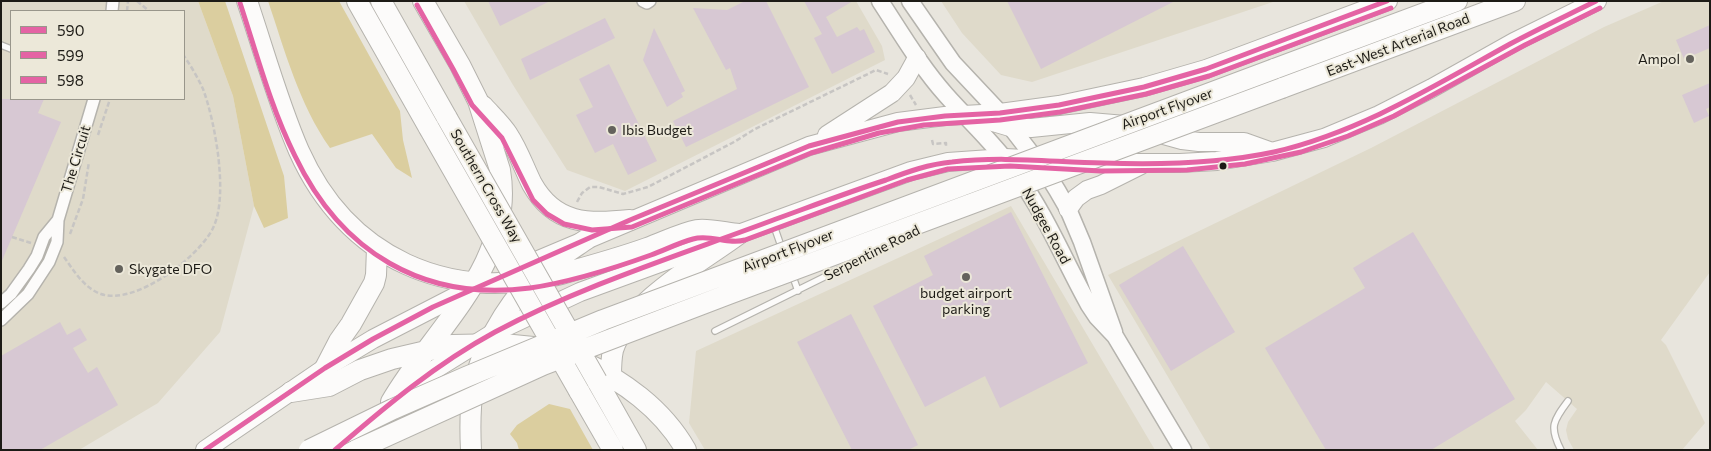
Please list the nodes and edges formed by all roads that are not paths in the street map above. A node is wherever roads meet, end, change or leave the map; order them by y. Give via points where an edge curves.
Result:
1 (247, 1) edge
2 (357, 1) edge
3 (381, 1) edge
4 (423, 1) edge
5 (643, 1) edge
6 (650, 1) edge
7 (880, 1) edge
8 (910, 1) edge
9 (1388, 1) edge
10 (1457, 1) edge
11 (1515, 1) edge
12 (1597, 1) edge
13 (917, 58) junction
14 (1274, 69) joint
15 (1282, 88) joint
16 (94, 100) edge
17 (478, 101) junction
18 (965, 114) junction
19 (1005, 120) junction
20 (809, 146) junction
21 (1272, 152) junction
22 (1005, 158) junction
23 (1036, 160) junction
24 (1143, 164) junction
25 (1068, 209) junction
26 (947, 216) dead end
27 (58, 220) junction
28 (630, 220) junction
29 (772, 221) junction
30 (912, 233) dead end
31 (738, 234) junction
32 (903, 238) dead end
33 (587, 239) joint
34 (377, 248) junction
35 (784, 255) dead end
36 (788, 264) dead end
37 (528, 274) junction
38 (475, 286) junction
39 (798, 290) junction
40 (1, 303) edge
41 (1, 320) edge
42 (715, 332) dead end
43 (1115, 336) junction
44 (487, 340) junction
45 (427, 350) junction
46 (325, 368) junction
47 (611, 377) junction
48 (291, 392) junction
49 (1568, 401) dead end
50 (391, 402) junction
51 (205, 450) edge
52 (309, 450) edge
53 (336, 450) edge
54 (356, 450) edge
55 (471, 450) edge
56 (613, 450) edge
57 (636, 450) edge
58 (686, 450) edge
59 (1183, 450) edge
60 (1561, 450) edge

1 - 34 highway via 299,151 337,211
2 - 56 highway, Southern Cross Way, bridge
3 - 57 highway, Southern Cross Way, bridge
4 - 17 highway
5 - 6 street
7 - 13 main road, Nudgee Road
8 - 19 main road, Nudgee Road via 953,63
9 - 19 main road via 1206,69
10 - 14 highway, East-West Arterial Road
11 - 15 highway, East-West Arterial Road
12 - 21 main road via 1386,112 1324,138
13 - 18 main road, Nudgee Road
13 - 20 main road via 901,85 884,99
14 - 52 highway, Airport Flyover, bridge via 603,320 456,381
15 - 54 highway, Airport Flyover, bridge via 543,365
16 - 27 street, The Circuit
17 - 28 highway via 508,134 539,195 552,208 567,217 592,223
17 - 38 highway via 500,170 502,194 497,233
18 - 19 main road
18 - 20 main road via 877,126
18 - 22 main road, Nudgee Road
19 - 21 main road via 1031,128 1105,122 1182,140 1244,142
19 - 23 main road, Nudgee Road
20 - 28 main road
21 - 24 main road via 1217,161
22 - 23 main road
22 - 29 main road via 948,162 910,170
22 - 43 main road, Nudgee Road via 1042,215 1096,317
23 - 24 main road
23 - 25 main road, Nudgee Road
24 - 25 main road via 1087,190
25 - 43 main road, Nudgee Road
26 - 30 lane, Serpentine Road
27 - 40 street, The Circuit via 44,237 37,256 16,289
27 - 41 street, The Circuit via 57,242 49,262 28,294
28 - 33 main road
29 - 31 main road
29 - 35 lane
31 - 37 highway via 698,230 560,274
31 - 44 main road via 546,307
31 - 47 highway via 666,284 639,311 613,350
32 - 39 lane, Serpentine Road
33 - 37 highway via 546,268
34 - 38 highway via 429,274
34 - 46 highway via 374,283
36 - 39 lane
37 - 38 highway via 507,284
37 - 44 highway
38 - 45 highway
38 - 46 main road via 402,323
39 - 42 lane, Serpentine Road
43 - 59 main road, Nudgee Road
44 - 45 highway
44 - 47 highway via 547,349 577,359
44 - 50 main road via 429,373
44 - 55 highway via 473,388
45 - 48 highway via 377,364 329,386
45 - 50 highway
46 - 48 main road
47 - 58 highway via 647,402 674,431
48 - 51 main road
49 - 60 lane via 1554,426 1554,436
50 - 53 main road

